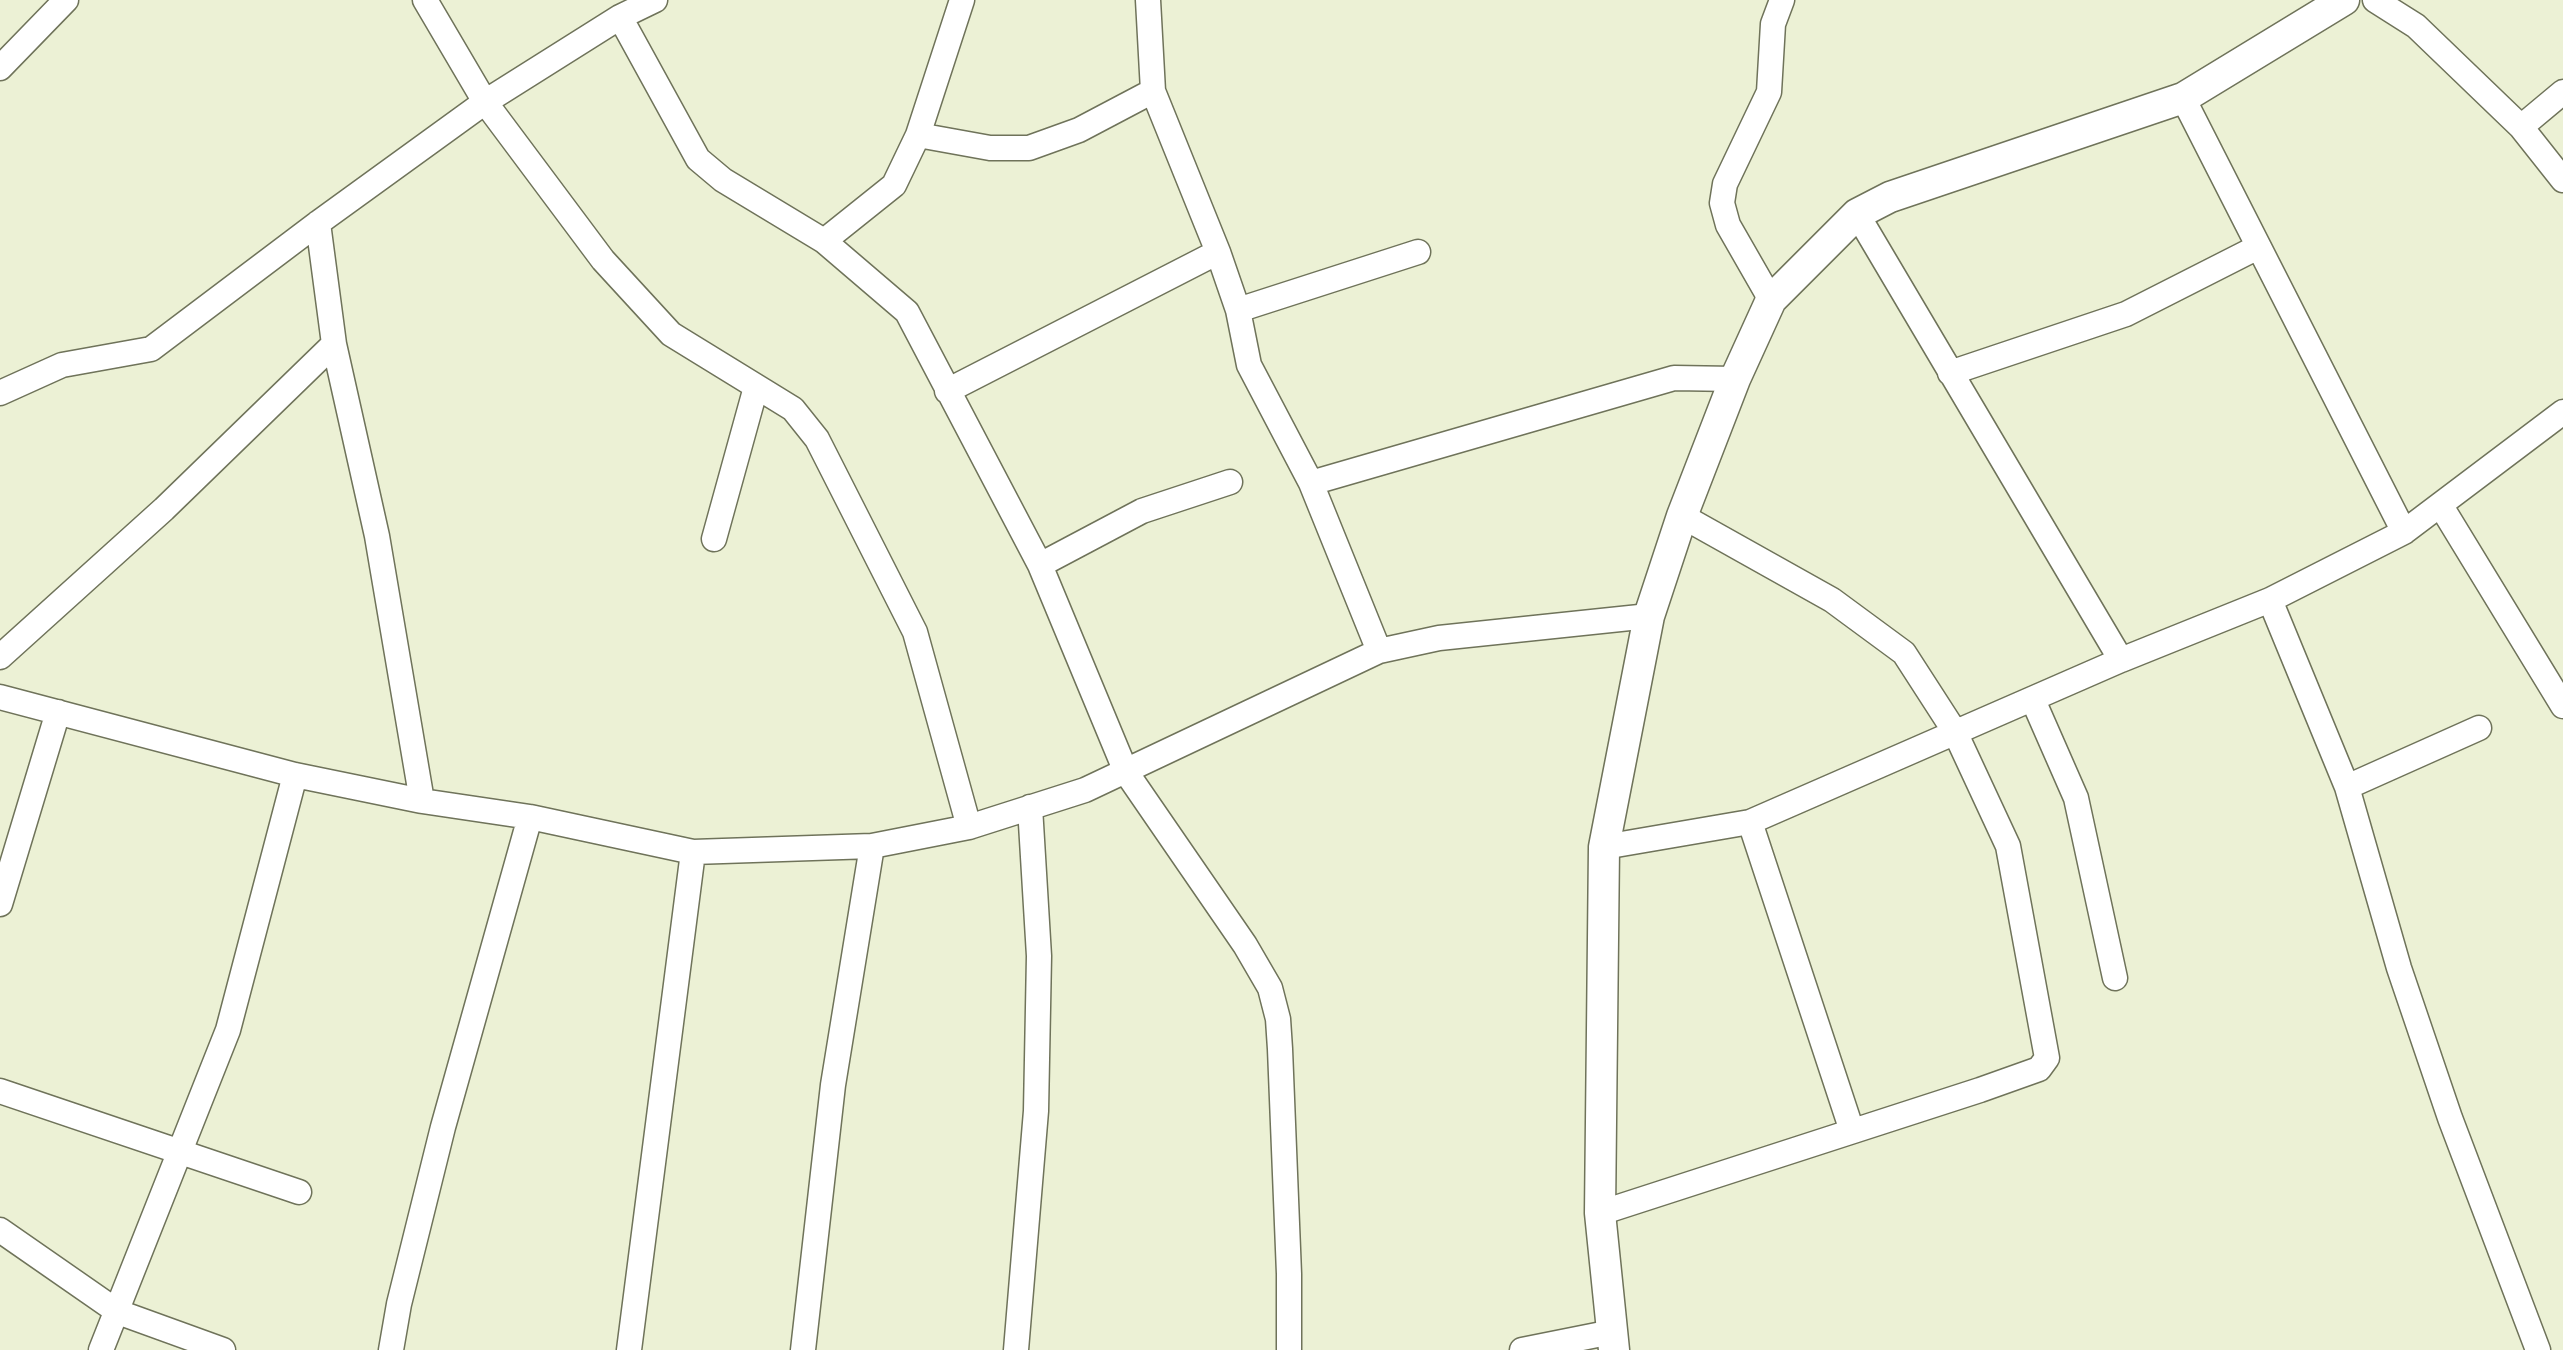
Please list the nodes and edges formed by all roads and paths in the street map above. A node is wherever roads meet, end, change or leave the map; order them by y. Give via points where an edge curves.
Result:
1 (66, 0) edge
2 (425, 0) edge
3 (655, 0) edge
4 (962, 0) edge
5 (1148, 0) edge
6 (1782, 0) edge
7 (2344, 0) edge
8 (2375, 0) edge
9 (620, 17) junction
10 (0, 68) edge
11 (1153, 91) junction
12 (2563, 92) edge
13 (2183, 98) junction
14 (485, 102) junction
15 (2521, 126) junction
16 (918, 135) junction
17 (2563, 180) edge
18 (1857, 214) junction
19 (318, 223) junction
20 (824, 241) junction
21 (2258, 247) junction
22 (1218, 252) junction
23 (1418, 252) dead end
24 (1771, 300) junction
25 (1238, 310) junction
26 (334, 344) junction
27 (1950, 374) junction
28 (1735, 379) junction
29 (756, 387) junction
30 (947, 391) junction
31 (0, 393) edge
32 (2563, 412) edge
33 (1230, 482) dead end
34 (1311, 483) junction
35 (2441, 506) junction
36 (1682, 516) junction
37 (2404, 532) junction
38 (714, 539) dead end
39 (1040, 565) junction
40 (2270, 600) junction
41 (1649, 616) junction
42 (1379, 651) junction
43 (0, 657) edge
44 (2121, 660) junction
45 (0, 697) edge
46 (2033, 700) junction
47 (2563, 706) edge
48 (58, 712) junction
49 (2479, 728) dead end
50 (1955, 732) junction
51 (1125, 772) junction
52 (295, 774) junction
53 (2347, 787) junction
54 (422, 801) junction
55 (1030, 807) junction
56 (530, 817) junction
57 (1750, 822) junction
58 (969, 826) junction
59 (872, 846) junction
60 (1604, 847) junction
61 (693, 852) junction
62 (0, 904) edge
63 (2115, 978) dead end
64 (0, 1091) edge
65 (1852, 1131) junction
66 (181, 1152) junction
67 (299, 1192) dead end
68 (1600, 1213) junction
69 (0, 1230) edge
70 (118, 1312) junction
71 (1613, 1341) edge
72 (101, 1350) edge
73 (223, 1350) edge
74 (391, 1350) edge
75 (629, 1350) edge
76 (803, 1350) edge
77 (1016, 1350) edge
78 (1289, 1350) edge
79 (1522, 1350) edge
80 (2538, 1350) edge

1 - 10 street
2 - 14 street
3 - 9 street
4 - 16 street
5 - 11 street
6 - 24 street via 1773,24 1769,92 1725,184 1722,203 1728,225
7 - 13 street
8 - 15 street via 2416,26
9 - 14 street
9 - 20 street via 698,159 723,180
11 - 16 street via 1079,129 1029,148 990,148
11 - 22 street
12 - 15 street
13 - 18 street via 1890,198
13 - 21 street
14 - 19 street
14 - 29 street via 603,260 670,334
15 - 17 street
16 - 20 street via 894,185
18 - 24 street
18 - 27 street
19 - 26 street
19 - 31 street via 151,349 62,365
20 - 30 street via 907,312
21 - 27 street via 2126,314
21 - 37 street
22 - 25 street
22 - 30 street
23 - 25 street
24 - 28 street
25 - 34 street via 1250,365
26 - 43 street via 164,509
26 - 54 street via 377,536
27 - 44 street
28 - 34 street via 1674,378
28 - 36 street
29 - 38 street
29 - 58 street via 793,410 817,439 915,632
30 - 39 street
32 - 35 street
33 - 39 street via 1142,511
34 - 42 street
35 - 37 street
35 - 47 street
36 - 41 street
36 - 50 street via 1832,600 1904,653
37 - 40 street
39 - 51 street
40 - 44 street
40 - 53 street
41 - 42 street via 1439,638
41 - 60 street
42 - 51 street
44 - 46 street
45 - 48 street
46 - 50 street
46 - 63 street via 2076,798
48 - 52 street
48 - 62 street
49 - 53 street
50 - 57 street
50 - 65 street via 2008,846 2047,1058 2039,1069
51 - 55 street via 1085,790
51 - 78 street via 1245,945 1270,988 1280,1049
52 - 54 street
52 - 66 street via 228,1030
53 - 80 street via 2399,968 2446,1107
54 - 56 street
55 - 58 street
55 - 77 street via 1040,956 1036,1111
56 - 61 street
56 - 74 street via 440,1138
57 - 60 street
57 - 65 street
58 - 59 street
59 - 61 street
59 - 76 street via 833,1085
60 - 68 street
61 - 75 street
64 - 66 street
65 - 68 street
66 - 67 street
66 - 70 street
68 - 71 street
69 - 70 street
70 - 72 street
70 - 73 street
71 - 79 street

